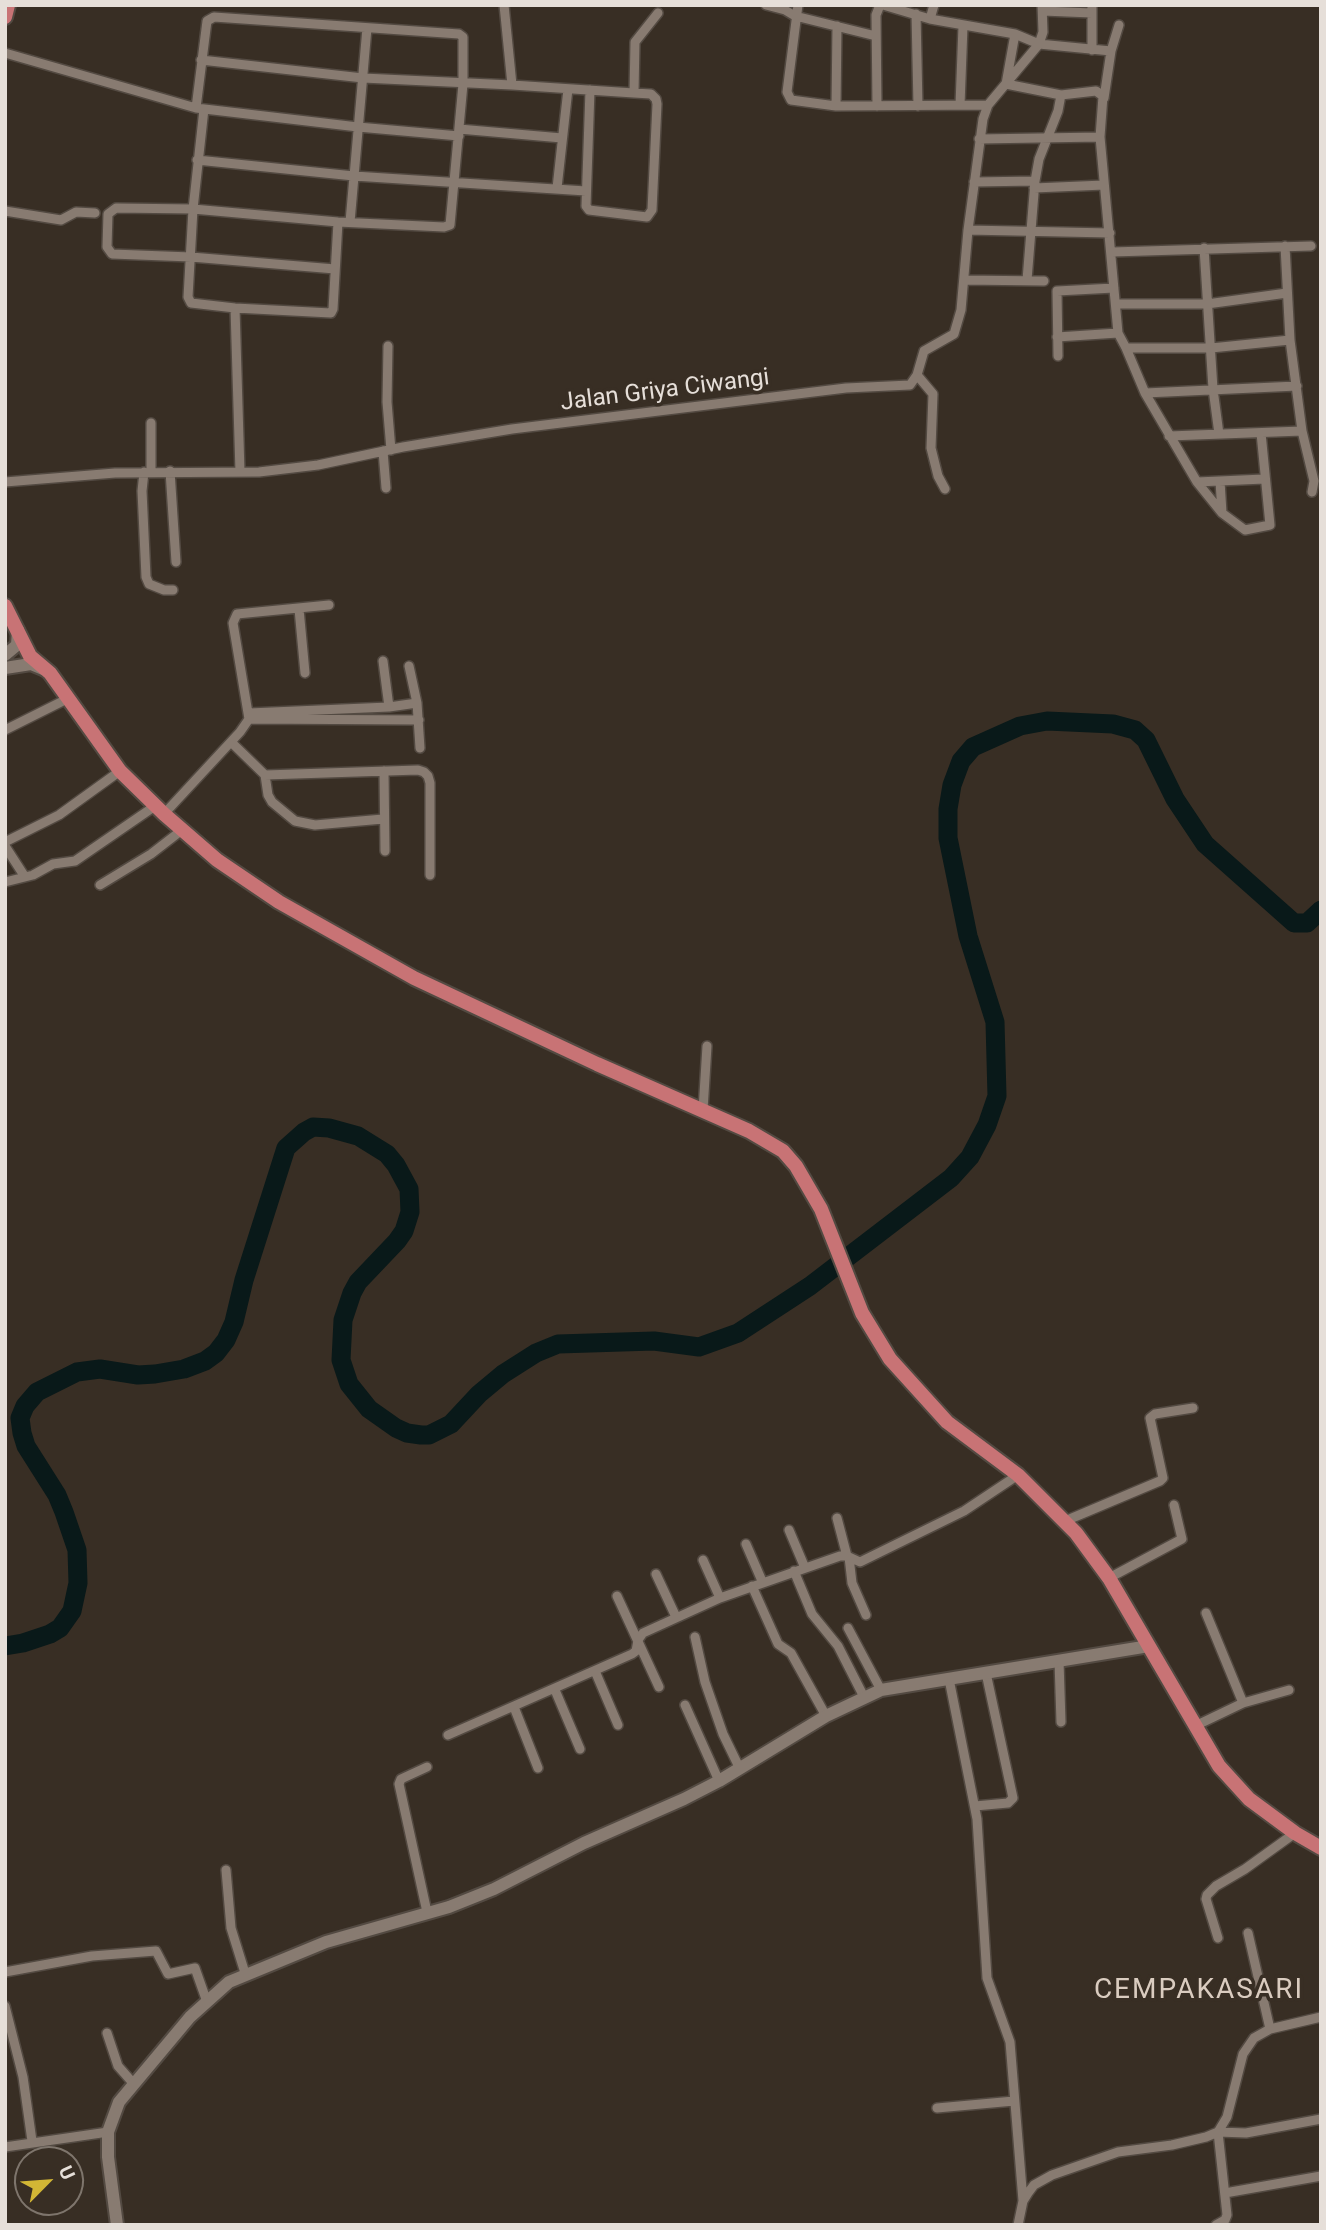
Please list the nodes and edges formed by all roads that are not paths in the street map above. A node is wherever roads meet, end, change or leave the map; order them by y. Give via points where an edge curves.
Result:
1 (8, 5) edge
2 (504, 5) edge
3 (766, 5) edge
4 (798, 5) edge
5 (882, 5) edge
6 (934, 5) edge
7 (1042, 8) edge
8 (1092, 9) edge
9 (658, 13) dead end
10 (916, 15) junction
11 (795, 16) junction
12 (5, 17) edge
13 (930, 19) junction
14 (1119, 25) dead end
15 (837, 26) junction
16 (963, 26) junction
17 (368, 28) junction
18 (1015, 34) junction
19 (876, 36) junction
20 (1039, 44) junction
21 (1092, 50) junction
22 (1111, 51) junction
23 (5, 53) edge
24 (201, 60) junction
25 (363, 78) junction
26 (463, 84) junction
27 (1006, 84) junction
28 (512, 85) junction
29 (568, 89) junction
30 (590, 90) junction
31 (634, 93) junction
32 (1061, 95) junction
33 (1104, 100) junction
34 (960, 105) junction
35 (988, 105) junction
36 (836, 106) junction
37 (877, 106) junction
38 (918, 106) junction
39 (200, 108) junction
40 (358, 127) junction
41 (459, 132) junction
42 (1100, 137) junction
43 (562, 138) junction
44 (1047, 138) junction
45 (979, 139) junction
46 (197, 160) junction
47 (354, 176) junction
48 (454, 181) junction
49 (974, 182) junction
50 (1034, 184) junction
51 (1104, 186) junction
52 (557, 188) junction
53 (586, 191) junction
54 (193, 209) junction
55 (5, 211) edge
56 (95, 213) dead end
57 (338, 222) junction
58 (350, 222) junction
59 (968, 230) junction
60 (1029, 233) junction
61 (1110, 233) junction
62 (1285, 246) junction
63 (1311, 246) dead end
64 (1204, 248) junction
65 (1112, 252) junction
66 (191, 257) junction
67 (335, 269) junction
68 (964, 280) junction
69 (1027, 280) junction
70 (1044, 281) dead end
71 (1114, 288) junction
72 (1287, 293) junction
73 (1116, 304) junction
74 (1207, 304) junction
75 (234, 308) junction
76 (1118, 333) junction
77 (1057, 337) junction
78 (1290, 340) junction
79 (388, 346) dead end
80 (1126, 348) junction
81 (1211, 348) junction
82 (1058, 356) dead end
83 (917, 375) junction
84 (1297, 386) junction
85 (1213, 389) junction
86 (1145, 393) junction
87 (150, 423) dead end
88 (1302, 431) junction
89 (1261, 433) junction
90 (1219, 434) junction
91 (1169, 436) junction
92 (387, 450) junction
93 (170, 471) junction
94 (148, 472) junction
95 (240, 472) junction
96 (1264, 479) junction
97 (1220, 481) junction
98 (5, 482) edge
99 (1197, 482) junction
100 (386, 488) dead end
101 (944, 489) dead end
102 (1312, 492) dead end
103 (1222, 513) junction
104 (176, 562) dead end
105 (173, 590) dead end
106 (329, 605) dead end
107 (5, 606) edge
108 (299, 609) junction
109 (18, 629) junction
110 (5, 655) edge
111 (383, 661) dead end
112 (409, 666) dead end
113 (5, 668) edge
114 (50, 673) junction
115 (305, 673) dead end
116 (67, 699) junction
117 (416, 703) junction
118 (389, 707) junction
119 (249, 716) junction
120 (419, 720) junction
121 (5, 730) edge
122 (231, 742) junction
123 (420, 748) dead end
124 (120, 771) junction
125 (384, 771) junction
126 (265, 775) junction
127 (159, 810) junction
128 (383, 819) junction
129 (182, 830) junction
130 (5, 844) edge
131 (385, 851) dead end
132 (430, 875) dead end
133 (25, 877) junction
134 (5, 882) edge
135 (100, 885) dead end
136 (708, 1046) dead end
137 (703, 1110) junction
138 (1193, 1408) dead end
139 (1018, 1475) junction
140 (1174, 1505) dead end
141 (837, 1518) dead end
142 (1065, 1521) junction
143 (789, 1531) dead end
144 (746, 1544) dead end
145 (848, 1557) junction
146 (703, 1560) dead end
147 (805, 1568) junction
148 (794, 1571) junction
149 (656, 1574) dead end
150 (1109, 1578) junction
151 (762, 1581) junction
152 (752, 1586) junction
153 (617, 1597) dead end
154 (720, 1598) junction
155 (1206, 1613) dead end
156 (866, 1615) dead end
157 (676, 1617) junction
158 (848, 1628) dead end
159 (695, 1637) dead end
160 (638, 1640) junction
161 (1149, 1646) junction
162 (1059, 1661) junction
163 (595, 1671) junction
164 (986, 1673) junction
165 (949, 1679) junction
166 (659, 1687) dead end
167 (555, 1690) junction
168 (881, 1690) junction
169 (1289, 1690) dead end
170 (864, 1697) junction
171 (1243, 1703) junction
172 (685, 1704) dead end
173 (514, 1707) junction
174 (826, 1716) junction
175 (1061, 1722) dead end
176 (618, 1725) dead end
177 (1195, 1726) junction
178 (448, 1735) dead end
179 (580, 1749) dead end
180 (427, 1767) dead end
181 (739, 1767) junction
182 (538, 1768) dead end
183 (719, 1781) junction
184 (975, 1806) junction
185 (1294, 1833) junction
186 (1321, 1848) edge
187 (226, 1870) dead end
188 (427, 1912) junction
189 (1248, 1933) dead end
190 (1218, 1938) dead end
191 (5, 1972) edge
192 (246, 1973) junction
193 (207, 2002) junction
194 (5, 2006) edge
195 (1321, 2017) edge
196 (8, 2022) edge
197 (1270, 2029) junction
198 (107, 2034) dead end
199 (133, 2083) junction
200 (1014, 2101) junction
201 (937, 2108) dead end
202 (1321, 2119) edge
203 (108, 2132) junction
204 (1218, 2132) junction
205 (32, 2141) junction
206 (5, 2147) edge
207 (1321, 2176) edge
208 (1225, 2193) junction
209 (1023, 2201) junction
210 (117, 2225) edge
211 (1018, 2225) edge
212 (1216, 2225) edge

1 - 12 main road
2 - 28 street
3 - 11 street
4 - 11 street
5 - 10 street
5 - 19 street via 876,15
6 - 13 street
7 - 8 street
7 - 20 street
8 - 21 street
9 - 31 street via 635,43
10 - 13 street
10 - 38 street
11 - 15 street
11 - 36 street via 789,97
13 - 16 street
14 - 22 street
15 - 19 street
15 - 36 street
16 - 18 street
16 - 34 street
17 - 24 street via 214,17 207,21
17 - 25 street
17 - 26 street via 458,34 465,44
18 - 20 street
18 - 27 street
19 - 37 street
20 - 21 street
20 - 27 street
21 - 22 street
22 - 33 street
23 - 39 street
24 - 25 street
24 - 39 street
25 - 26 street
25 - 40 street
26 - 28 street
26 - 41 street
27 - 32 street
27 - 35 street
28 - 29 street
29 - 30 street
29 - 43 street
30 - 31 street
30 - 53 street
31 - 53 street via 651,94 657,104 651,212 647,217 589,210
32 - 33 street via 1096,91
32 - 44 street
33 - 42 street
34 - 35 street
34 - 38 street
35 - 45 street
36 - 37 street
37 - 38 street
39 - 40 street
39 - 46 street
40 - 41 street
40 - 47 street
41 - 43 street
41 - 48 street
42 - 44 street
42 - 51 street
43 - 52 street
44 - 45 street
44 - 50 street
45 - 49 street
46 - 47 street
46 - 54 street
47 - 48 street
47 - 58 street
48 - 52 street
48 - 58 street via 452,220 447,226
49 - 50 street
49 - 59 street
50 - 51 street
50 - 60 street
51 - 61 street
52 - 53 street
54 - 57 street
54 - 66 street
54 - 66 street via 116,208 108,214 107,247 113,254
55 - 56 street via 61,220 76,212
57 - 58 street
57 - 67 street
59 - 60 street
59 - 68 street
60 - 61 street
60 - 69 street
61 - 65 street
62 - 63 street
62 - 64 street
62 - 72 street
64 - 65 street
64 - 74 street
65 - 71 street
66 - 67 street
66 - 75 street via 191,303
67 - 75 street via 329,314
68 - 69 street
68 - 83 street via 954,334 924,351
69 - 70 street
71 - 73 street
71 - 77 street via 1056,291
72 - 74 street
72 - 78 street
73 - 74 street
73 - 76 street
74 - 81 street
75 - 95 street
76 - 77 street
76 - 80 street
77 - 82 street
78 - 81 street
78 - 84 street
79 - 92 street
80 - 81 street
80 - 86 street
81 - 85 street
83 - 92 street, Jalan Griya Ciwangi via 907,386 846,388 686,407
83 - 101 street via 933,394 931,448
84 - 85 street
84 - 88 street
85 - 86 street
85 - 90 street
86 - 91 street
87 - 94 street
88 - 89 street
88 - 102 street via 1314,481
89 - 90 street
89 - 96 street
90 - 91 street
91 - 99 street
92 - 95 street, Jalan Griya Ciwangi via 318,465
92 - 100 street
93 - 94 street, Jalan Griya Ciwangi
93 - 95 street, Jalan Griya Ciwangi
93 - 104 street
94 - 98 street, Jalan Griya Ciwangi
94 - 105 street via 142,491 146,577 149,584
96 - 97 street
96 - 103 street via 1270,525 1245,530
97 - 99 street
97 - 103 street
99 - 103 street
106 - 108 street
107 - 109 main road
108 - 115 street
108 - 119 street via 237,614 234,619
109 - 110 street via 17,645
109 - 114 main road via 30,656
111 - 118 street
112 - 117 street
113 - 114 street via 31,664
114 - 116 main road
116 - 121 street
116 - 124 main road
117 - 118 street
117 - 120 street
118 - 119 street
119 - 120 street
119 - 122 street
120 - 123 street
122 - 126 street
122 - 127 street
124 - 127 main road
124 - 130 street via 59,816
125 - 126 street
125 - 128 street
125 - 132 street via 418,770 428,776
126 - 128 street via 272,802 295,821 315,825
127 - 129 main road
127 - 133 street via 75,861 53,864
128 - 131 street
129 - 135 street
129 - 137 main road via 256,887 371,956
130 - 133 street
133 - 134 street
136 - 137 street
137 - 139 main road via 783,1151 796,1166 821,1209 862,1313 890,1359 947,1422
138 - 142 street via 1155,1413 1150,1418 1160,1481
139 - 142 main road
139 - 145 street via 914,1538 860,1562
140 - 150 street via 1182,1539
141 - 145 street
142 - 150 main road
143 - 147 street
144 - 151 street
145 - 147 street
145 - 156 street via 852,1583
146 - 154 street
147 - 148 street
148 - 151 street
148 - 170 street via 812,1614 838,1646
149 - 157 street
150 - 161 main road
151 - 152 street
152 - 154 street
152 - 174 street via 778,1644 792,1653
153 - 160 street
154 - 157 street
155 - 171 street
157 - 160 street via 646,1631
158 - 168 street
159 - 181 street via 705,1682
160 - 163 street via 632,1654
160 - 166 street
161 - 162 street
161 - 177 main road
162 - 164 street
162 - 175 street
163 - 167 street
163 - 176 street
164 - 165 street
164 - 184 street via 1013,1798 1008,1803
165 - 168 street
165 - 184 street
167 - 173 street
167 - 179 street
168 - 170 street
169 - 171 street
170 - 174 street
171 - 177 street
172 - 183 street
173 - 178 street
173 - 182 street
174 - 181 street
177 - 185 main road via 1238,1789
180 - 188 street via 399,1784
181 - 183 street
183 - 188 street via 494,1889
184 - 200 street via 987,1978 1010,2042
185 - 186 main road
185 - 190 street via 1207,1895
187 - 192 street via 231,1928
188 - 192 street via 326,1942
189 - 197 street
191 - 193 street via 92,1956 156,1951 167,1974 195,1968
192 - 193 street
193 - 199 street
194 - 196 street
195 - 197 street
196 - 205 street via 23,2077
197 - 204 street via 1247,2046 1227,2117
198 - 199 street via 118,2066
199 - 203 street via 119,2102
200 - 201 street
200 - 209 street
202 - 204 street via 1246,2133
203 - 205 street
203 - 210 street
204 - 208 street
204 - 209 street via 1172,2145 1118,2152 1052,2175 1034,2185
205 - 206 street
207 - 208 street
208 - 212 street via 1227,2215
209 - 211 street

